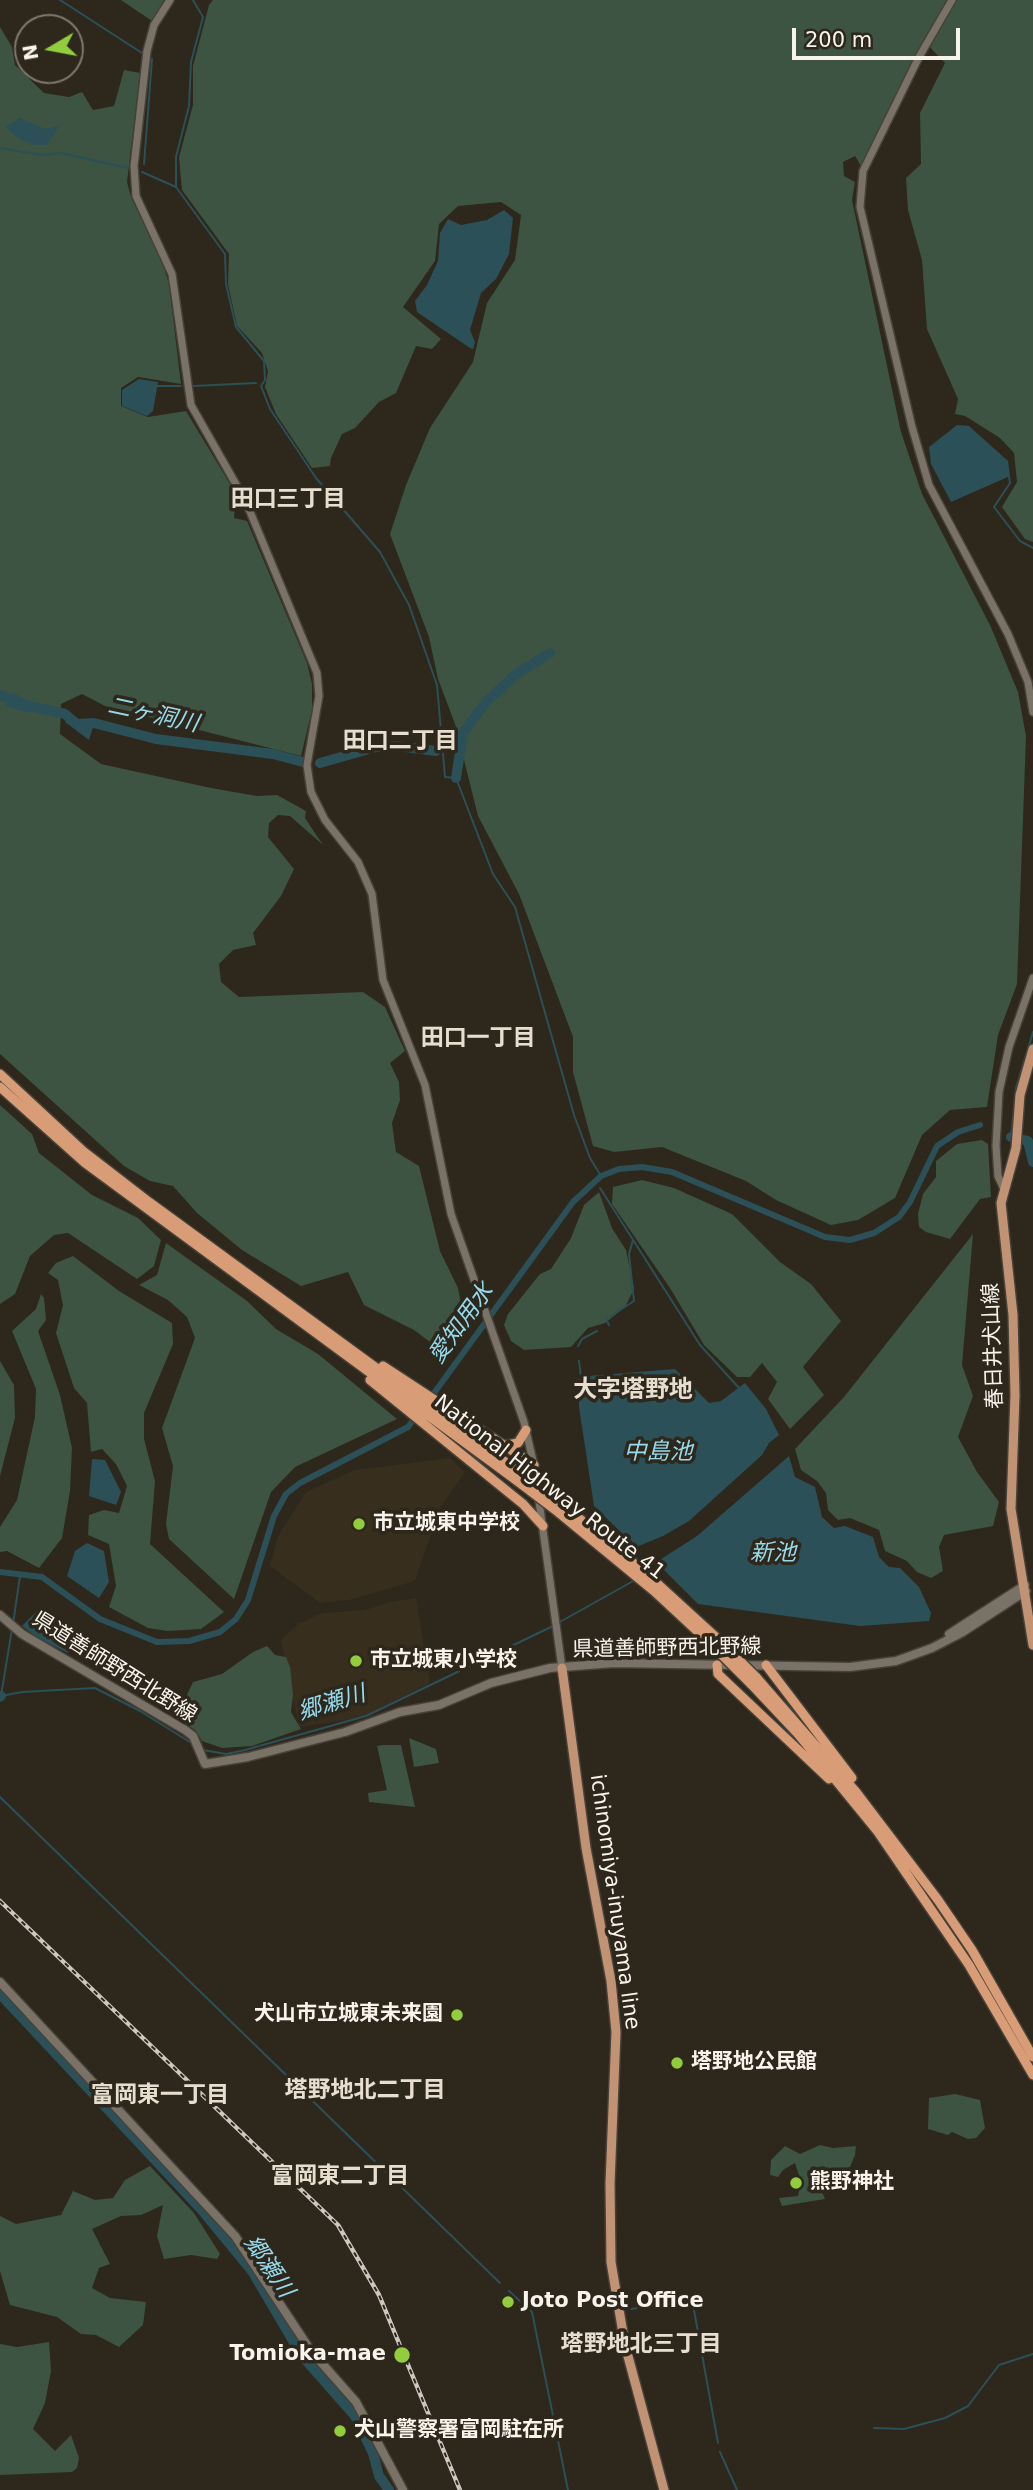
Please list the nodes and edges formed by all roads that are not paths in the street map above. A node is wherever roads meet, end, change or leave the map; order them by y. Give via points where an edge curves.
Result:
1 (170, 0) edge
2 (952, 0) edge
3 (1033, 712) edge
4 (1033, 978) edge
5 (1033, 1049) edge
6 (0, 1074) edge
7 (1028, 1082) edge
8 (0, 1087) edge
9 (1003, 1186) junction
10 (404, 1393) junction
11 (441, 1426) junction
12 (526, 1430) junction
13 (507, 1445) junction
14 (534, 1465) junction
15 (539, 1500) junction
16 (523, 1504) junction
17 (543, 1526) junction
18 (1026, 1588) junction
19 (0, 1615) edge
20 (1032, 1625) edge
21 (1033, 1645) edge
22 (717, 1665) junction
23 (766, 1665) junction
24 (562, 1668) junction
25 (753, 1681) junction
26 (878, 1832) junction
27 (938, 1900) junction
28 (0, 1982) edge
29 (1033, 2057) edge
30 (1033, 2075) edge
31 (402, 2490) edge
32 (664, 2490) edge

1 - 12 street via 154,25 147,51 134,166 136,196 172,274 191,405 238,485 313,659 319,696 307,765 311,792 325,820 358,862 372,894 383,981 425,1085 446,1196
2 - 3 street via 863,171 860,207 929,485 1008,634 1028,682
4 - 9 street via 999,1092 997,1168
5 - 7 main road, 春日井犬山線
6 - 10 highway, National Highway Route 41 via 83,1151
7 - 9 main road, 春日井犬山線 via 1016,1148
8 - 10 highway, National Highway Route 41 via 85,1163 340,1352
9 - 18 main road, 春日井犬山線 via 1015,1395 1011,1509
10 - 11 highway, National Highway Route 41
10 - 11 highway
10 - 13 highway via 450,1408
11 - 16 highway
11 - 25 highway, National Highway Route 41, bridge via 581,1525 658,1589
12 - 13 highway via 518,1443
12 - 14 street
13 - 14 highway
14 - 15 street
15 - 16 highway
15 - 17 street
16 - 17 highway
17 - 24 street
18 - 20 main road, 春日井犬山線
18 - 23 main road, 県道善師野西北野線 via 897,1661 850,1667
19 - 24 main road, 県道善師野西北野線 via 22,1634 193,1736 205,1763 345,1732 400,1712 439,1705 491,1683
20 - 21 main road, 春日井犬山線
22 - 23 main road, 県道善師野西北野線
22 - 24 main road, 県道善師野西北野線 via 614,1663
22 - 26 highway via 718,1674 803,1753
23 - 27 highway via 926,1876
24 - 32 main road, ichinomiya-inuyama line via 617,2032 611,2262 625,2345
25 - 26 highway, National Highway Route 41
25 - 27 highway, National Highway Route 41 via 856,1792
26 - 30 highway, National Highway Route 41 via 969,1965
27 - 29 highway, National Highway Route 41
28 - 31 main road via 235,2236 311,2351 356,2402

